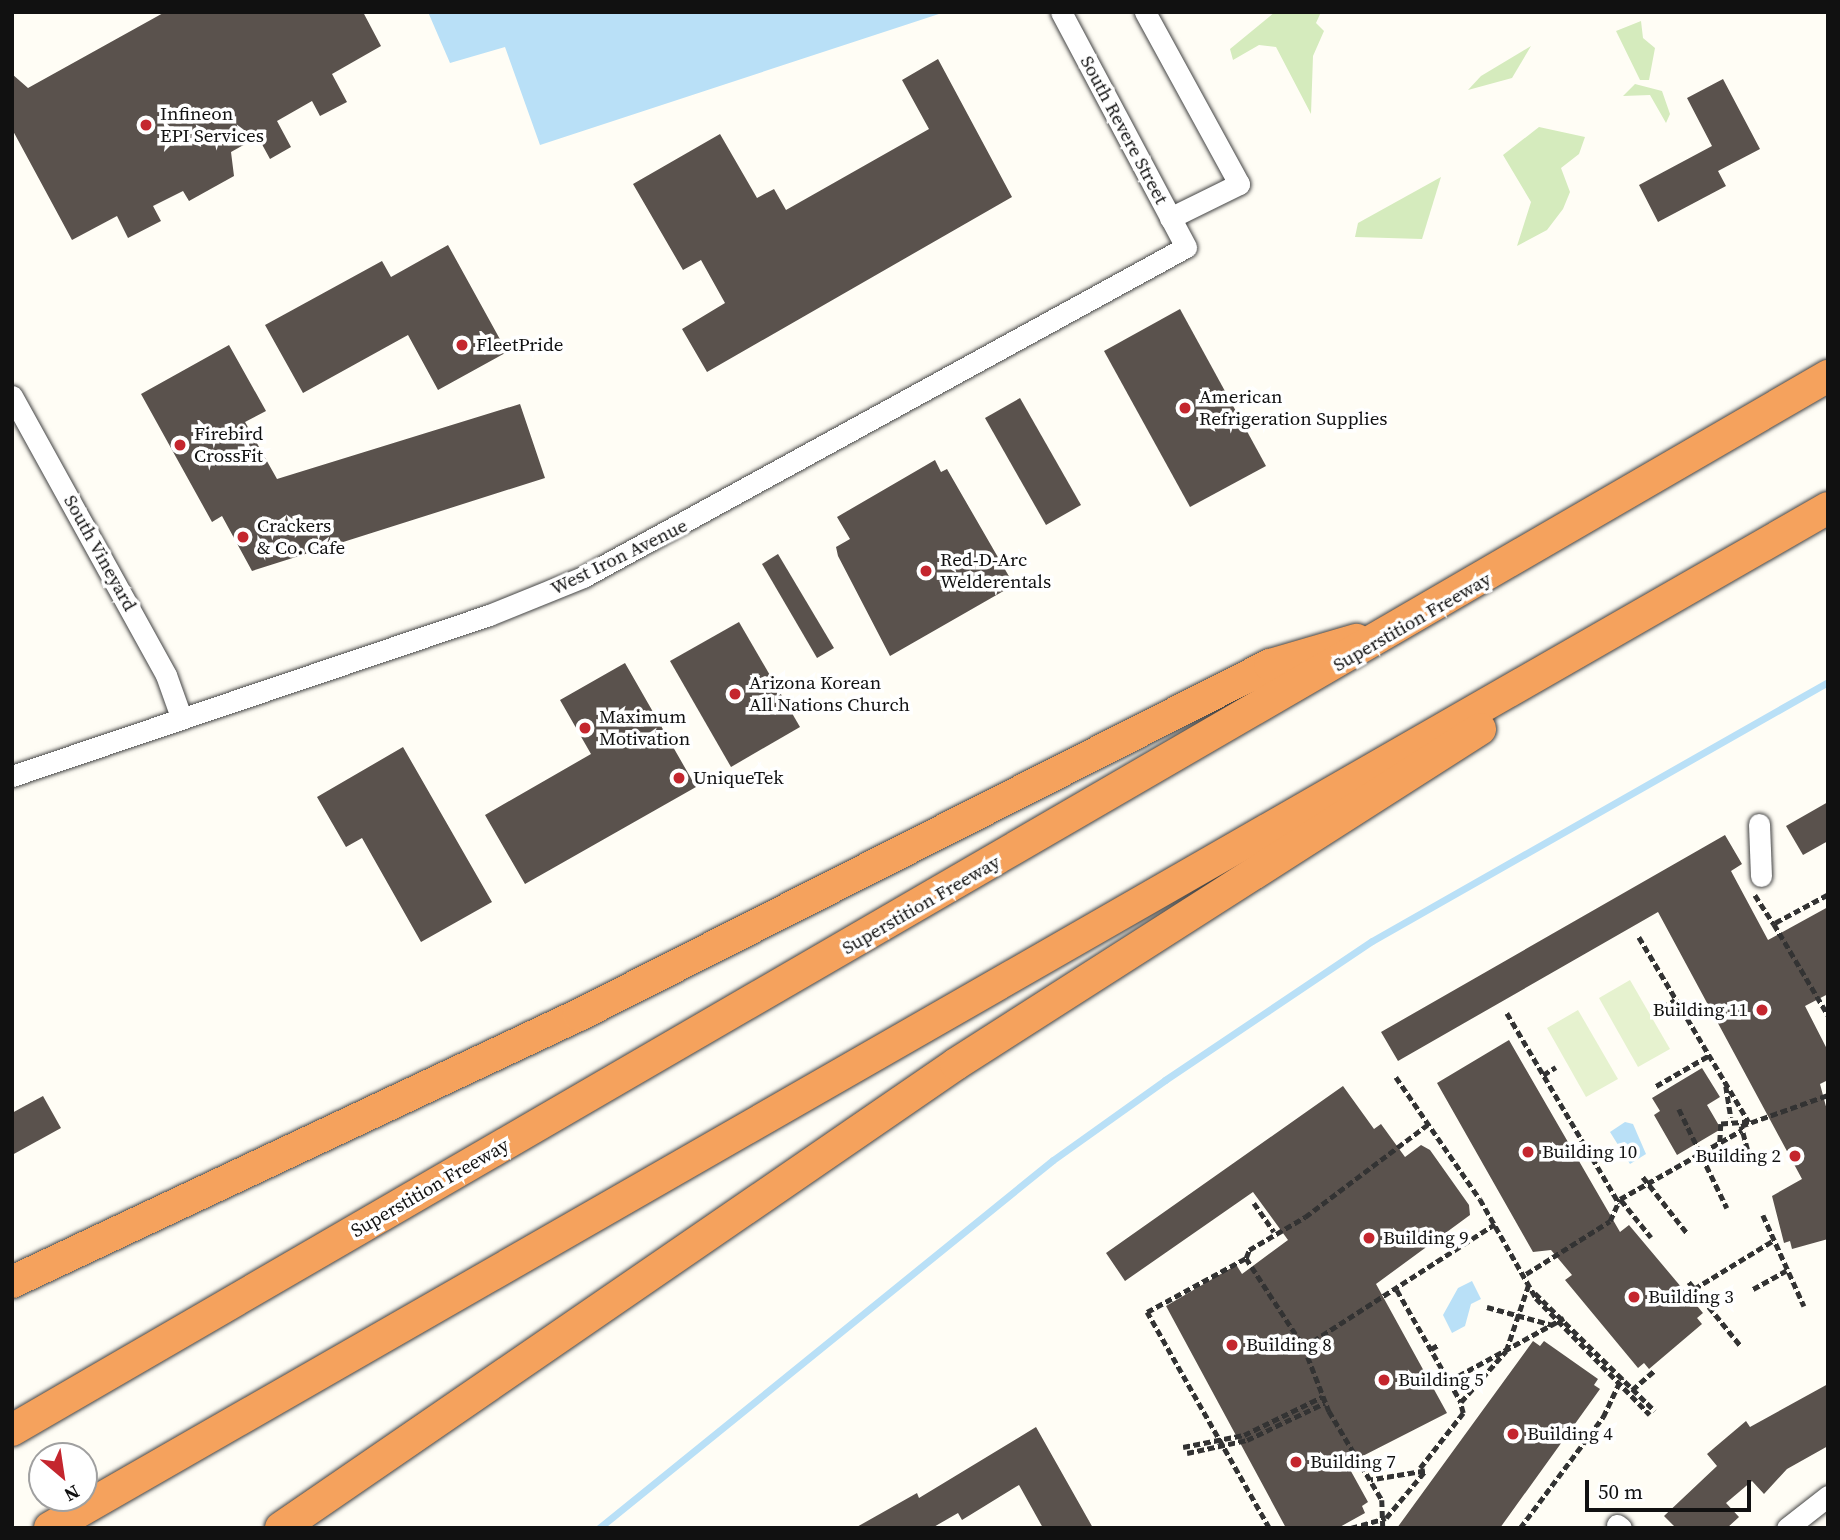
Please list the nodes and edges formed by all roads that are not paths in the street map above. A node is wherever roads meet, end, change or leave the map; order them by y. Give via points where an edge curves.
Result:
1 (1061, 12) edge
2 (1145, 12) edge
3 (1170, 218) junction
4 (1186, 247) joint
5 (1828, 376) edge
6 (12, 396) edge
7 (1828, 508) edge
8 (1771, 539) junction
9 (1408, 624) junction
10 (180, 714) junction
11 (12, 776) edge
12 (1759, 824) dead end
13 (1761, 876) road end
14 (12, 1283) edge
15 (12, 1430) edge
16 (1828, 1496) edge
17 (50, 1528) edge
18 (281, 1528) edge
19 (1787, 1528) edge

1 - 3 street, South Revere Street
2 - 3 street via 1239,184
3 - 4 street, South Revere Street
4 - 10 street, West Iron Avenue via 583,577 489,615
5 - 9 highway, Superstition Freeway
6 - 10 street, South Vineyard via 166,675
7 - 8 highway
8 - 17 highway
8 - 18 highway via 956,1064
9 - 14 highway via 1270,665 579,1014
9 - 15 highway, Superstition Freeway
10 - 11 street, West Iron Avenue
12 - 13 street
16 - 19 street

